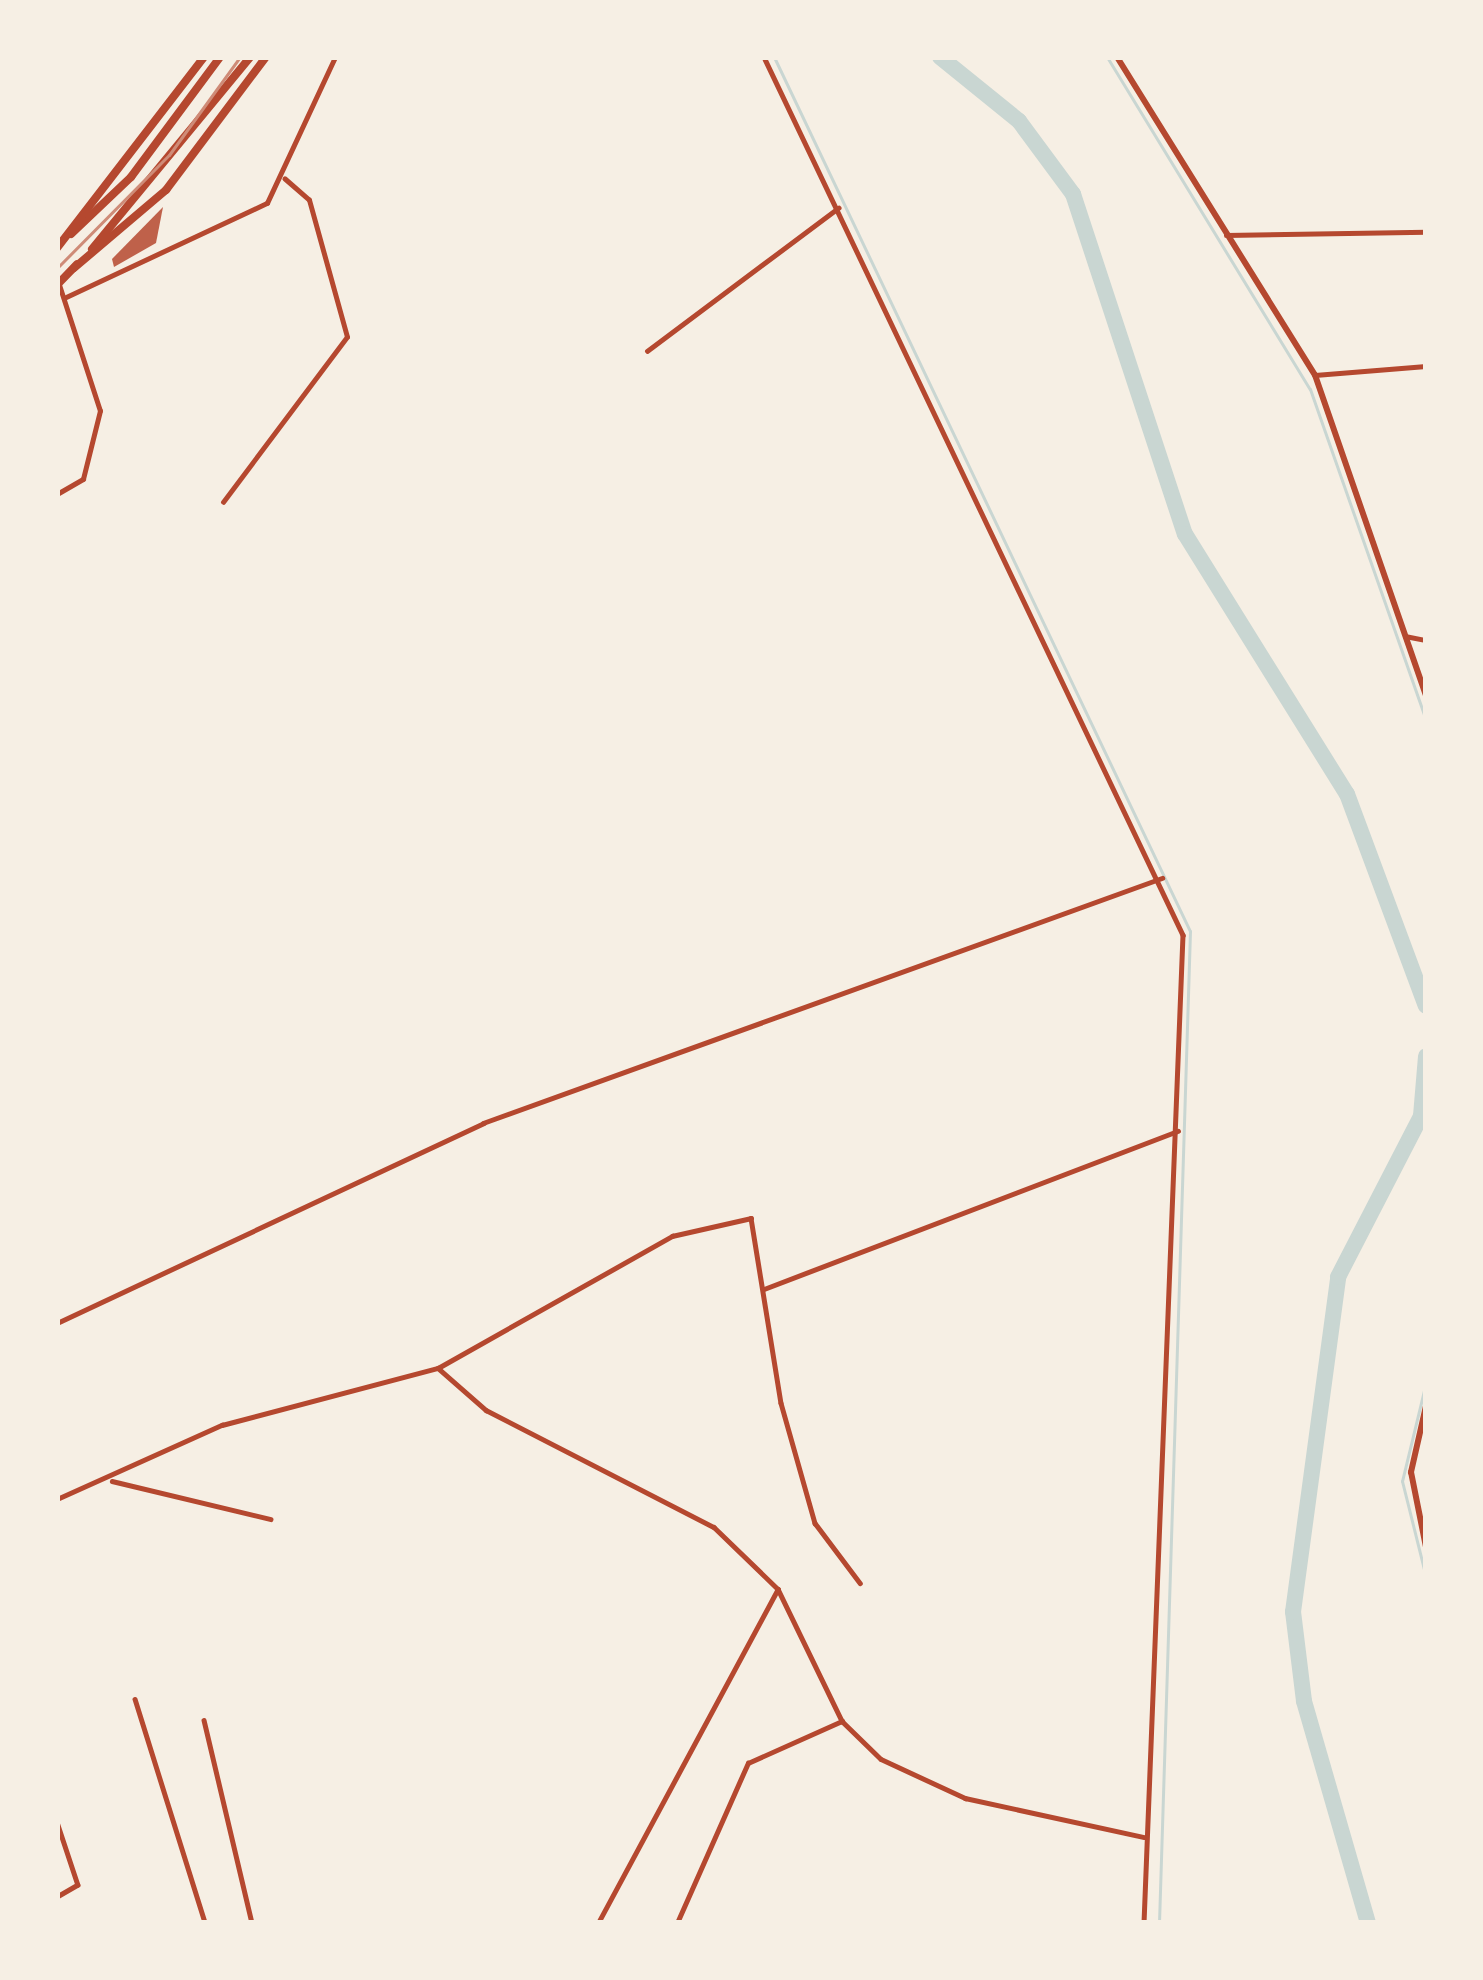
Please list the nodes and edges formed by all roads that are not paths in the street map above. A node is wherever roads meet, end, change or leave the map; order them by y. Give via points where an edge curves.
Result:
1 (204, 57) edge
2 (220, 57) edge
3 (250, 57) edge
4 (266, 57) edge
5 (335, 57) edge
6 (764, 57) edge
7 (1117, 57) edge
8 (285, 179) junction
9 (838, 208) junction
10 (1426, 232) edge
11 (1226, 236) junction
12 (57, 248) edge
13 (74, 268) junction
14 (58, 284) edge
15 (64, 298) junction
16 (647, 351) dead end
17 (1426, 366) edge
18 (1315, 375) junction
19 (57, 494) edge
20 (224, 502) dead end
21 (1405, 636) junction
22 (1426, 640) edge
23 (1426, 697) edge
24 (1162, 878) junction
25 (1178, 1131) junction
26 (764, 1289) junction
27 (57, 1323) edge
28 (438, 1368) junction
29 (1426, 1406) edge
30 (107, 1480) junction
31 (57, 1499) edge
32 (270, 1519) dead end
33 (1426, 1547) edge
34 (860, 1583) dead end
35 (778, 1589) junction
36 (135, 1699) dead end
37 (205, 1720) dead end
38 (842, 1721) junction
39 (57, 1822) edge
40 (1146, 1837) junction
41 (57, 1897) edge
42 (205, 1923) edge
43 (252, 1923) edge
44 (598, 1923) edge
45 (676, 1923) edge
46 (1144, 1923) edge

1 - 12 main road
2 - 12 main road via 131,177
3 - 13 main road via 190,142
4 - 13 main road via 166,190
5 - 8 street
6 - 9 street
7 - 11 street
8 - 15 street via 241,220
8 - 20 street via 309,200 347,337
9 - 16 street
9 - 24 street
10 - 11 street
11 - 18 street
13 - 14 main road
14 - 15 street
15 - 19 street via 100,411 83,479
17 - 18 street
18 - 21 street
21 - 22 street
21 - 23 street
24 - 25 street via 1183,935
24 - 27 street via 522,1107
25 - 26 street
25 - 40 street
26 - 28 street via 758,1226 736,1217 652,1246
26 - 34 street via 814,1523
28 - 30 street via 223,1425
28 - 35 street via 518,1429 688,1508
29 - 33 street via 1411,1461
30 - 31 street
30 - 32 street
35 - 38 street
35 - 44 street
36 - 42 street
37 - 43 street
38 - 40 street via 881,1759 949,1792
38 - 45 street via 748,1763
39 - 41 street via 78,1885
40 - 46 street

